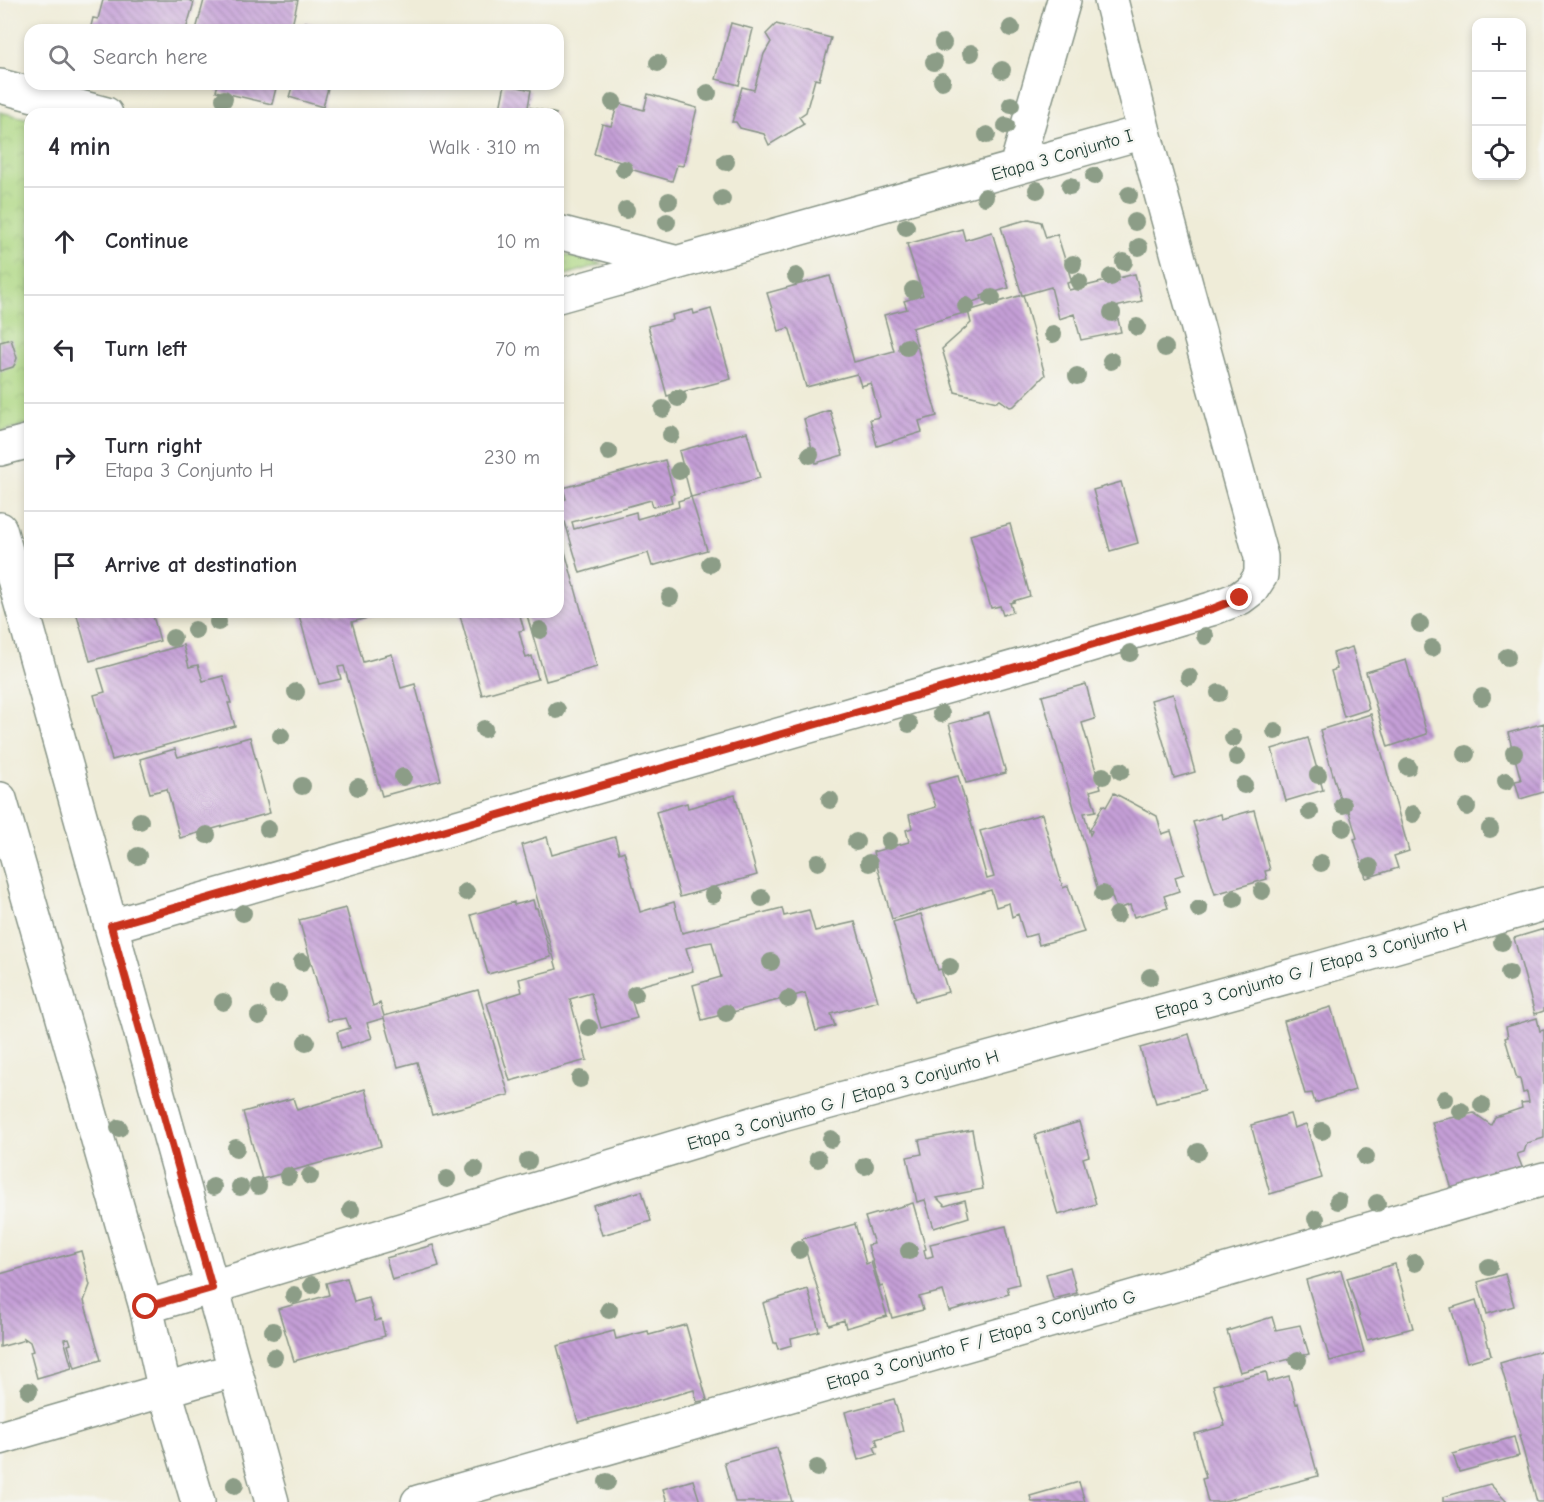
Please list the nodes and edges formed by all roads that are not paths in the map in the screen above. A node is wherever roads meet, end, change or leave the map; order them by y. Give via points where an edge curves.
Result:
1 (1064, 0) edge
2 (1111, 0) edge
3 (0, 86) edge
4 (83, 108) edge
5 (1144, 132) junction
6 (1016, 167) junction
7 (564, 234) edge
8 (674, 262) junction
9 (564, 294) edge
10 (24, 443) edge
11 (0, 449) edge
12 (0, 529) edge
13 (24, 615) edge
14 (25, 618) edge
15 (0, 800) edge
16 (5, 835) edge
17 (1544, 904) edge
18 (111, 926) junction
19 (1544, 1179) edge
20 (212, 1288) junction
21 (146, 1307) junction
22 (234, 1370) junction
23 (165, 1391) junction
24 (0, 1438) edge
25 (198, 1502) edge
26 (272, 1502) edge
27 (418, 1502) edge

1 - 6 street
2 - 5 street
3 - 4 street
5 - 6 street, Etapa 3 Conjunto I
5 - 18 street, Etapa 3 Conjunto I via 1261,557 1261,575 1252,589 1212,609 1040,660
6 - 8 street, Etapa 3 Conjunto I
7 - 8 street
8 - 9 street, Etapa 3 Conjunto I
10 - 11 street
12 - 13 street
14 - 18 street
15 - 16 street
16 - 21 street
17 - 20 street, Etapa 3 Conjunto G / Etapa 3 Conjunto H via 782,1115
18 - 20 street
19 - 27 street, Etapa 3 Conjunto F / Etapa 3 Conjunto G
20 - 21 street, Etapa 3 Conjunto G / Etapa 3 Conjunto H
20 - 22 street
21 - 23 street
22 - 23 street
22 - 26 street
23 - 24 street
23 - 25 street

